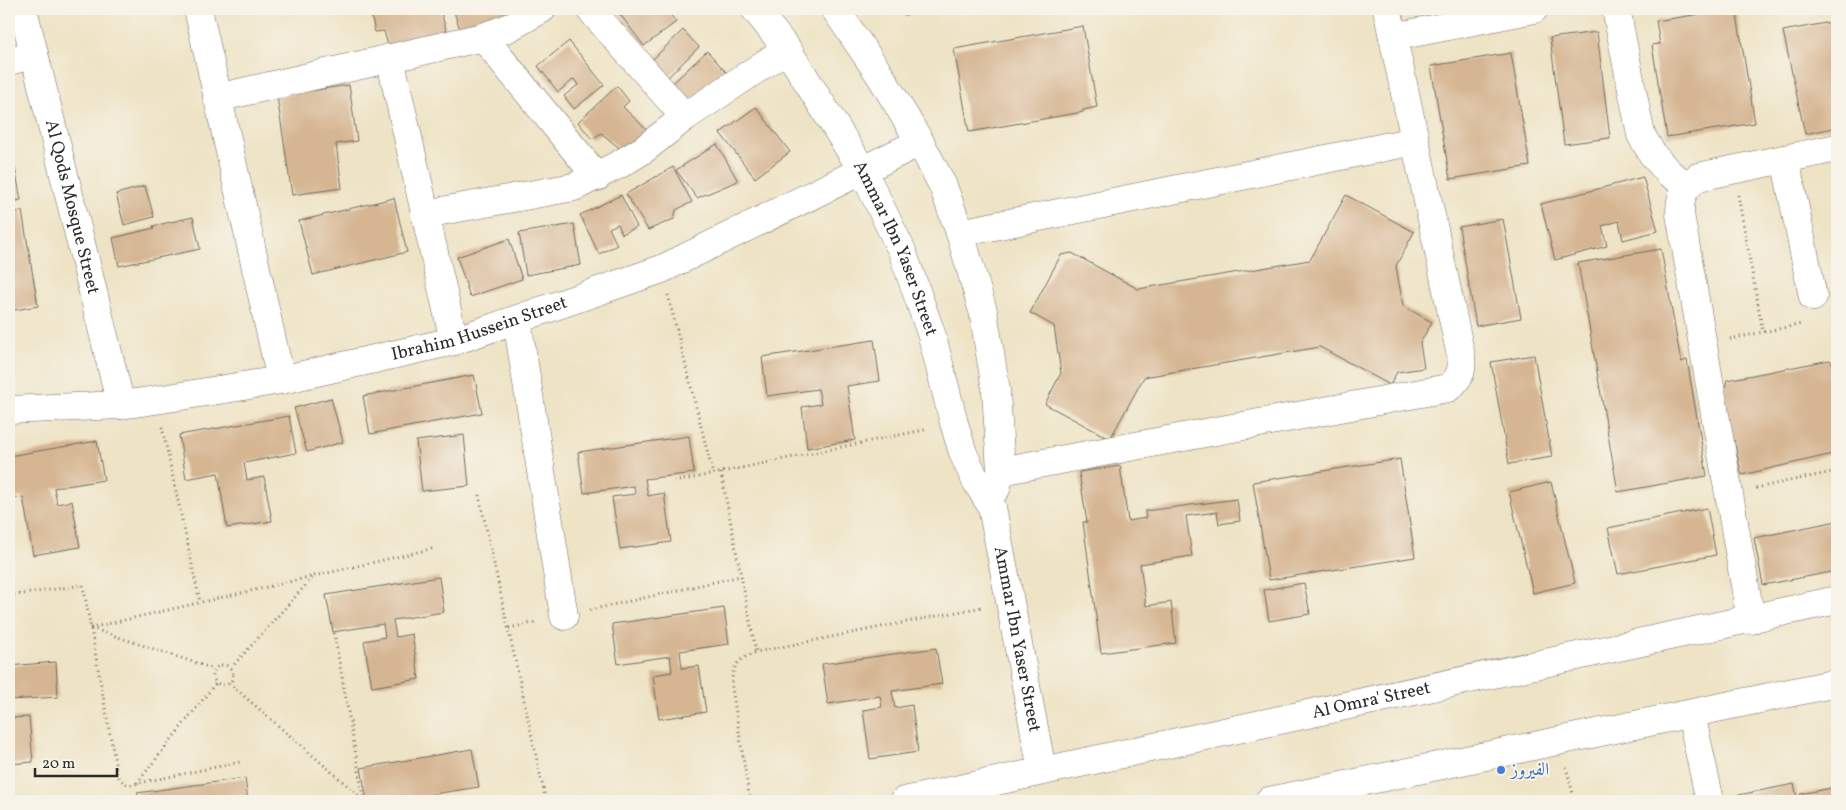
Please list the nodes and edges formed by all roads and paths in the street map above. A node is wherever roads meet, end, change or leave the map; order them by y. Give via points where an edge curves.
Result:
1 (23, 9) edge
2 (198, 9) edge
3 (542, 9) edge
4 (590, 9) edge
5 (755, 9) edge
6 (835, 9) edge
7 (1386, 9) edge
8 (1534, 9) edge
9 (1616, 9) edge
10 (483, 37) junction
11 (1393, 38) junction
12 (787, 48) junction
13 (22, 58) edge
14 (390, 58) junction
15 (217, 98) junction
16 (685, 118) junction
17 (1415, 141) junction
18 (920, 142) junction
19 (1837, 148) edge
20 (1785, 159) junction
21 (863, 170) junction
22 (1733, 170) junction
23 (597, 177) junction
24 (1687, 186) junction
25 (425, 214) junction
26 (960, 233) junction
27 (662, 269) junction
28 (1811, 309) joint
29 (517, 320) junction
30 (1763, 332) junction
31 (454, 341) junction
32 (1703, 346) junction
33 (281, 380) junction
34 (156, 400) junction
35 (121, 405) junction
36 (9, 410) edge
37 (954, 424) junction
38 (1001, 471) junction
39 (1837, 471) edge
40 (720, 473) junction
41 (713, 474) junction
42 (674, 482) dead end
43 (479, 494) dead end
44 (1728, 494) junction
45 (992, 507) junction
46 (435, 548) dead end
47 (314, 576) junction
48 (741, 576) junction
49 (9, 596) edge
50 (1837, 600) edge
51 (1010, 601) junction
52 (200, 602) junction
53 (564, 616) junction
54 (1751, 620) junction
55 (90, 628) junction
56 (509, 628) junction
57 (334, 633) dead end
58 (756, 652) junction
59 (231, 668) junction
60 (214, 669) junction
61 (216, 683) junction
62 (229, 683) junction
63 (1837, 683) edge
64 (1692, 714) junction
65 (1559, 742) junction
66 (240, 762) dead end
67 (1042, 770) junction
68 (137, 783) junction
69 (364, 801) edge
70 (546, 801) edge
71 (750, 801) edge
72 (904, 801) edge
73 (1269, 801) edge
74 (1575, 801) edge
75 (1710, 801) edge

1 - 13 street, Al Qods Mosque Street
2 - 15 street
3 - 10 street via 508,28
4 - 16 street
5 - 12 street, Ammar Ibn Yaser Street
6 - 18 street, Ammar Ibn Yaser Street
7 - 11 street
8 - 11 street
9 - 24 street via 1641,135 1668,172
10 - 14 street
10 - 23 street
11 - 17 street
12 - 16 street
12 - 21 street, Ammar Ibn Yaser Street
13 - 35 street, Al Qods Mosque Street
14 - 15 street
14 - 25 street
15 - 33 street
16 - 23 street via 643,150
17 - 26 street
17 - 38 street via 1462,368 1458,380 1448,388
18 - 21 street, Ibrahim Hussein Street
18 - 26 street, Ammar Ibn Yaser Street via 943,186
19 - 20 street
20 - 22 street
20 - 28 street
21 - 27 street, Ibrahim Hussein Street
21 - 37 street, Ammar Ibn Yaser Street via 902,251 932,336
22 - 24 street via 1698,177
22 - 30 path
23 - 25 street via 550,192
24 - 32 street via 1680,200 1680,214
25 - 31 street
26 - 38 street, Ammar Ibn Yaser Street via 983,311 996,390
27 - 29 street, Ibrahim Hussein Street
27 - 41 path
28 - 30 path
29 - 31 street, Ibrahim Hussein Street
29 - 53 street
30 - 32 path
31 - 33 street, Ibrahim Hussein Street
32 - 44 street
33 - 34 street, Ibrahim Hussein Street
34 - 35 street, Ibrahim Hussein Street
34 - 52 path
35 - 36 street, Ibrahim Hussein Street
37 - 40 path
37 - 45 street, Ammar Ibn Yaser Street via 973,474
38 - 45 street, Ammar Ibn Yaser Street
39 - 44 path
40 - 41 path
40 - 48 path
41 - 42 path
43 - 56 path
44 - 54 street
45 - 51 street, Ammar Ibn Yaser Street
46 - 47 path
47 - 52 path
47 - 59 path
48 - 53 path
48 - 58 path
49 - 55 path via 83,585
50 - 54 street, Al Omra' Street
51 - 58 path
51 - 67 street, Ammar Ibn Yaser Street
52 - 55 path
53 - 56 path
54 - 67 street, Al Omra' Street
55 - 60 path
55 - 68 path via 117,773 124,784
56 - 70 path
57 - 69 path
58 - 71 path via 736,664 731,676
59 - 60 path via 222,664
59 - 62 path via 234,673
60 - 61 path
61 - 62 path
61 - 68 path
62 - 69 path
63 - 64 street
64 - 65 street
64 - 75 street
65 - 73 street
65 - 74 path
66 - 68 path
67 - 72 street, Al Omra' Street

